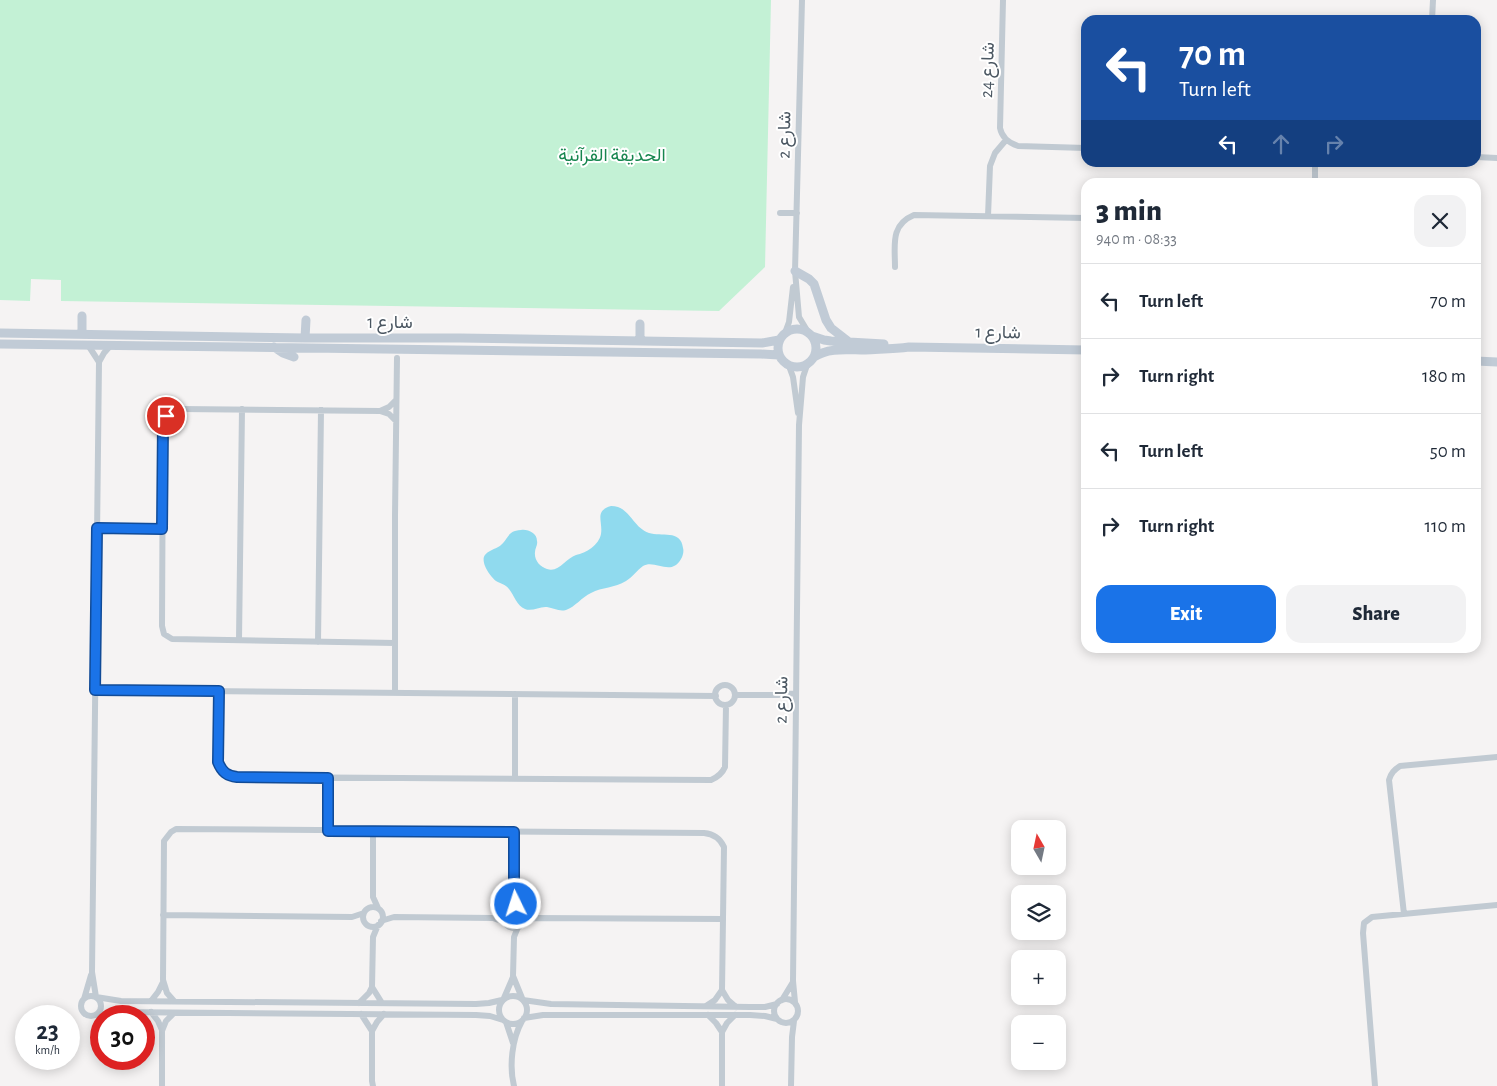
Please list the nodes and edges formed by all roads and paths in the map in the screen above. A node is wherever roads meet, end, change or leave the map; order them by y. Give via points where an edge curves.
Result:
1 (802, 0) edge
2 (1003, 0) edge
3 (1433, 0) edge
4 (1432, 15) edge
5 (1006, 140) junction
6 (1081, 148) edge
7 (1481, 158) edge
8 (1497, 158) edge
9 (780, 213) dead end
10 (797, 214) junction
11 (988, 216) junction
12 (1081, 218) edge
13 (896, 267) dead end
14 (795, 271) junction
15 (82, 316) dead end
16 (306, 320) dead end
17 (640, 324) dead end
18 (0, 333) edge
19 (82, 334) junction
20 (810, 334) junction
21 (782, 337) junction
22 (305, 338) junction
23 (640, 341) junction
24 (849, 342) junction
25 (0, 344) edge
26 (88, 345) junction
27 (111, 346) junction
28 (274, 347) junction
29 (909, 347) junction
30 (1081, 350) edge
31 (294, 356) dead end
32 (779, 356) junction
33 (814, 357) junction
34 (397, 358) dead end
35 (1481, 361) edge
36 (99, 362) junction
37 (1497, 362) edge
38 (807, 365) junction
39 (789, 366) junction
40 (396, 400) junction
41 (242, 409) junction
42 (321, 410) junction
43 (380, 410) junction
44 (799, 420) junction
45 (396, 421) junction
46 (97, 528) junction
47 (162, 529) junction
48 (239, 640) junction
49 (318, 642) junction
50 (395, 643) junction
51 (95, 690) junction
52 (219, 691) junction
53 (395, 693) junction
54 (514, 694) junction
55 (735, 695) junction
56 (796, 695) junction
57 (716, 696) junction
58 (726, 704) junction
59 (1497, 757) edge
60 (328, 778) junction
61 (515, 779) junction
62 (328, 831) junction
63 (373, 832) junction
64 (514, 832) junction
65 (514, 895) junction
66 (373, 897) junction
67 (1497, 905) edge
68 (366, 910) junction
69 (379, 910) junction
70 (506, 911) junction
71 (520, 911) junction
72 (1404, 914) junction
73 (163, 915) junction
74 (352, 917) junction
75 (394, 917) junction
76 (493, 918) junction
77 (535, 918) junction
78 (723, 919) junction
79 (366, 923) junction
80 (379, 923) junction
81 (507, 924) junction
82 (520, 924) junction
83 (372, 937) junction
84 (514, 937) junction
85 (92, 972) junction
86 (513, 976) junction
87 (793, 981) junction
88 (163, 982) junction
89 (372, 987) junction
90 (722, 990) junction
91 (96, 997) junction
92 (84, 999) junction
93 (503, 999) junction
94 (523, 999) junction
95 (151, 1001) junction
96 (174, 1001) junction
97 (779, 1002) junction
98 (795, 1002) junction
99 (360, 1003) junction
100 (382, 1003) junction
101 (101, 1005) edge
102 (706, 1007) junction
103 (736, 1007) junction
104 (155, 1012) edge
105 (174, 1013) junction
106 (361, 1014) junction
107 (384, 1014) junction
108 (708, 1015) junction
109 (735, 1015) junction
110 (90, 1016) edge
111 (155, 1017) edge
112 (523, 1020) junction
113 (504, 1021) junction
114 (780, 1021) junction
115 (794, 1021) junction
116 (162, 1031) junction
117 (372, 1031) junction
118 (722, 1032) junction
119 (792, 1042) junction
120 (513, 1044) junction
121 (372, 1084) edge
122 (513, 1084) edge
123 (162, 1086) edge
124 (722, 1086) edge
125 (791, 1086) edge
126 (1375, 1086) edge

1 - 10 street, شارع 2
2 - 5 street, شارع 24 via 1000,128
3 - 4 street
5 - 6 street via 1018,146
5 - 11 street via 995,153 990,166
7 - 8 street
9 - 10 street
10 - 14 street, شارع 2
11 - 12 street
11 - 13 street via 924,214 906,218 896,233
14 - 20 street, شارع 2 via 799,317
14 - 21 street, شارع 2 via 789,322
14 - 24 street via 814,284 826,320
15 - 19 street
16 - 22 street
17 - 23 street
18 - 19 street, شارع 1
19 - 22 street, شارع 1
20 - 21 street via 796,329
20 - 24 street, شارع 1 via 824,340
20 - 33 street via 816,344
21 - 23 street, شارع 1 via 762,343
21 - 32 street via 777,348
22 - 23 street, شارع 1
24 - 29 street, شارع 1
25 - 26 street, شارع 1
26 - 27 street, شارع 1
26 - 36 street
27 - 28 street, شارع 1
27 - 36 street
28 - 31 street
28 - 32 street, شارع 1
29 - 30 street, شارع 1
29 - 33 street, شارع 1 via 831,350
32 - 39 street
33 - 38 street
34 - 40 street
35 - 37 street
36 - 46 street
38 - 39 street
38 - 44 street, شارع 2
39 - 44 street, شارع 2 via 794,377
40 - 43 street
40 - 45 street
41 - 42 street
41 - 47 street via 176,409 168,412 163,424
41 - 48 street
42 - 43 street
42 - 49 street
43 - 45 street
44 - 56 street, شارع 2
45 - 50 street
46 - 47 street
46 - 51 street
47 - 48 street via 164,634 172,639
48 - 49 street
49 - 50 street
50 - 53 street
51 - 52 street
51 - 85 street
52 - 53 street
52 - 60 street via 218,762 225,773 237,777
53 - 54 street
54 - 57 street
54 - 61 street
55 - 56 street
55 - 57 street via 731,687 725,685 719,688
55 - 58 street via 732,702
56 - 87 street, شارع 2
57 - 58 street via 719,702
58 - 61 street via 725,767 717,778
59 - 72 street via 1400,766 1390,774
60 - 61 street
60 - 62 street
62 - 63 street
62 - 73 street via 181,829 171,832 164,840
63 - 64 street
63 - 66 street
64 - 65 street
64 - 78 street via 717,836 724,847
65 - 70 street
65 - 71 street
66 - 68 street
66 - 69 street
67 - 72 street
68 - 69 street
68 - 74 street
68 - 79 street via 363,917
69 - 75 street
69 - 80 street via 382,916
70 - 71 street via 512,908
70 - 76 street
70 - 81 street
71 - 77 street
71 - 82 street via 524,917
72 - 126 street via 1372,917 1362,928
73 - 74 street
73 - 88 street
74 - 79 street
75 - 76 street
75 - 80 street
76 - 81 street
77 - 78 street
77 - 82 street
78 - 90 street
79 - 80 street via 372,926
79 - 83 street
80 - 83 street
81 - 82 street via 513,928
81 - 84 street
82 - 84 street
83 - 89 street
84 - 86 street
85 - 91 street
85 - 92 street
86 - 93 street
86 - 94 street
87 - 97 street, شارع 2
87 - 98 street, شارع 2
88 - 95 street
88 - 96 street
89 - 99 street
89 - 100 street
90 - 102 street
90 - 103 street
91 - 92 street
91 - 95 street
91 - 101 street
92 - 110 street via 83,1013
93 - 94 street via 512,995
93 - 100 street via 476,1004
93 - 113 street via 498,1010
94 - 102 street via 551,1004
94 - 112 street via 527,1009
95 - 96 street
96 - 99 street
97 - 98 street via 789,999
97 - 103 street via 765,1007
97 - 114 street via 774,1010
98 - 115 street via 799,1010
99 - 100 street
102 - 103 street
104 - 105 street
105 - 106 street
105 - 116 street
106 - 107 street
106 - 117 street
107 - 113 street via 483,1015
107 - 117 street
108 - 109 street
108 - 112 street via 543,1015
108 - 118 street
109 - 114 street via 765,1016
109 - 118 street
111 - 116 street
112 - 113 street via 516,1024
112 - 120 street
113 - 120 street
114 - 115 street
114 - 119 street
115 - 119 street
116 - 123 street
117 - 121 street
118 - 124 street
119 - 125 street
120 - 122 street

